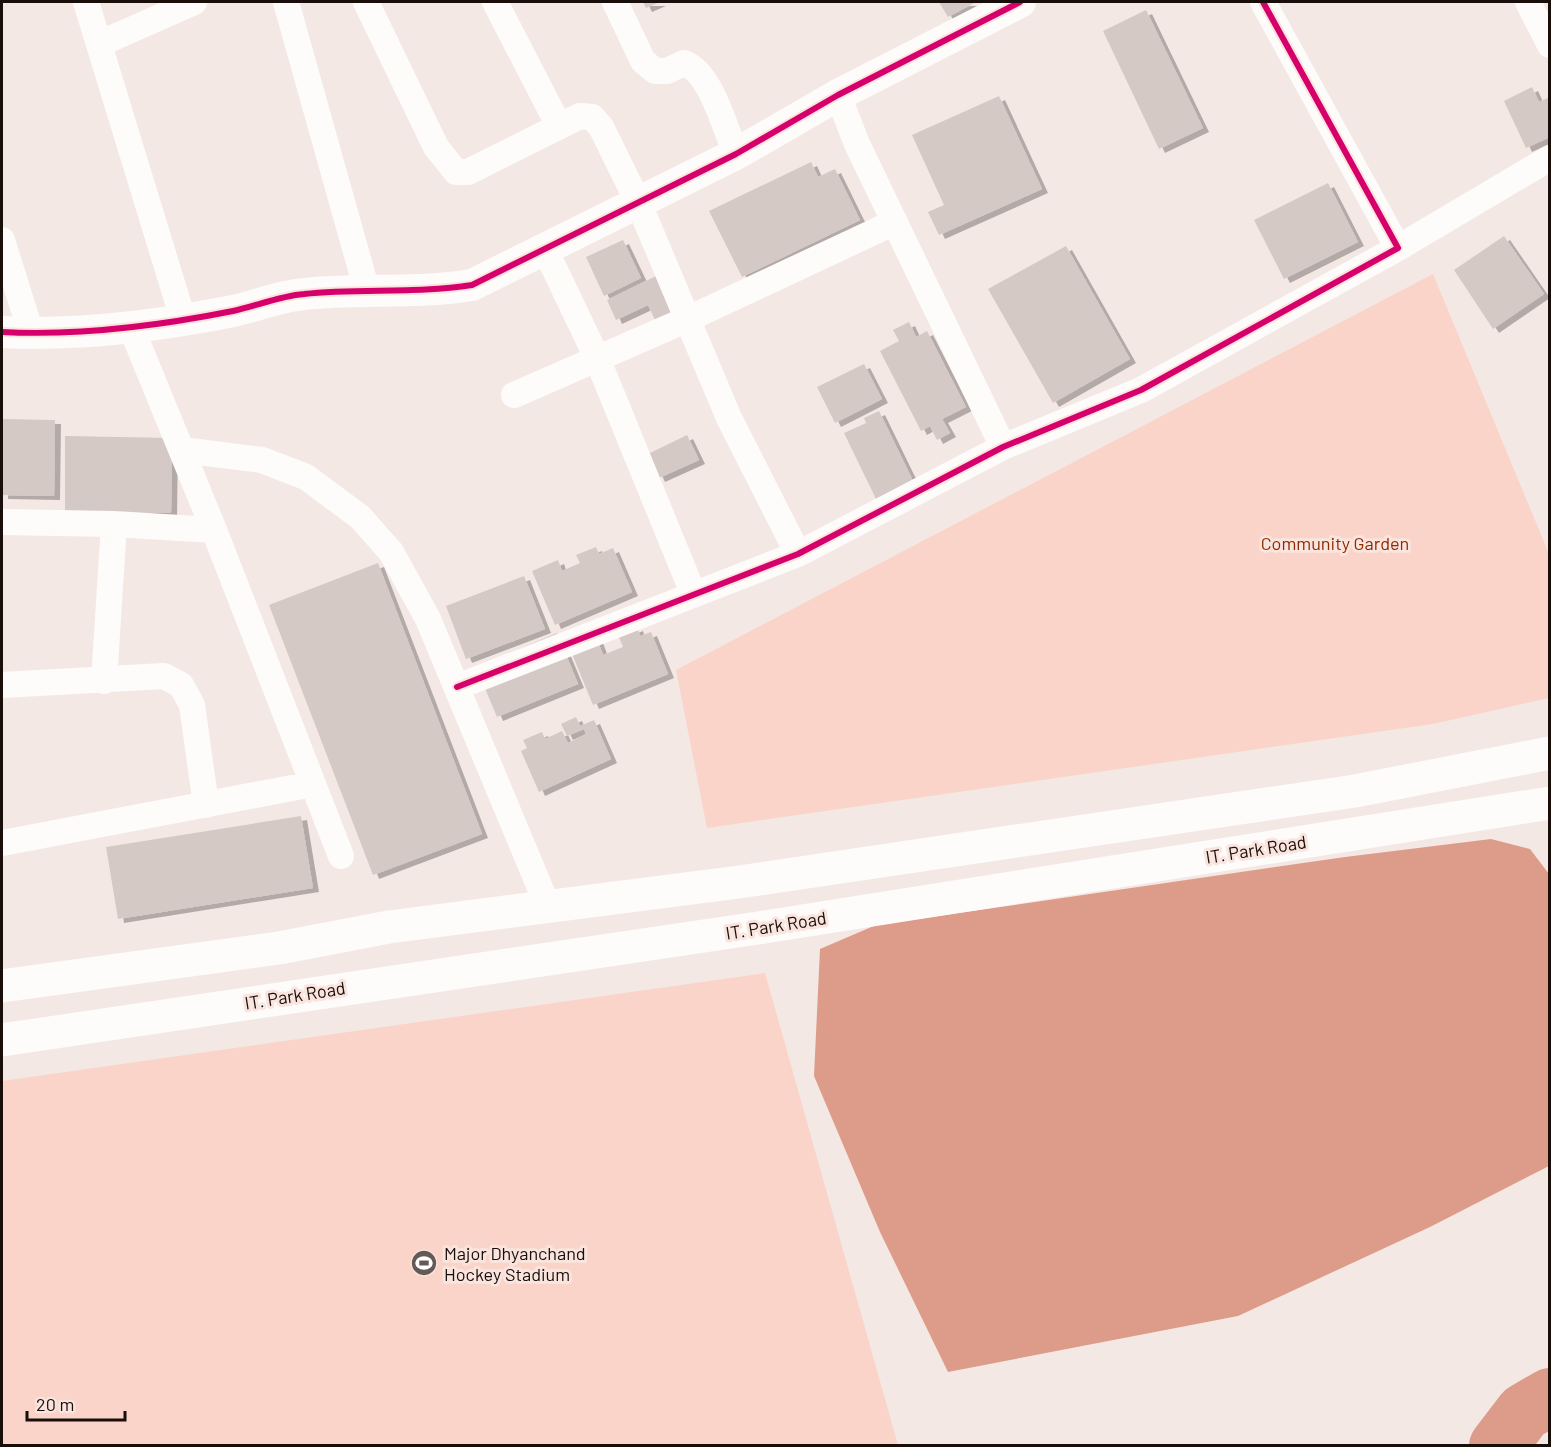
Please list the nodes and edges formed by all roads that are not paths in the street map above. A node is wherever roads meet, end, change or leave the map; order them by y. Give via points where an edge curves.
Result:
1 (86, 2) edge
2 (194, 2) edge
3 (286, 2) edge
4 (366, 2) edge
5 (495, 2) edge
6 (615, 2) edge
7 (1020, 2) edge
8 (1263, 2) edge
9 (1528, 2) edge
10 (99, 44) junction
11 (1550, 45) edge
12 (838, 95) junction
13 (559, 126) junction
14 (736, 154) junction
15 (1550, 158) edge
16 (639, 204) junction
17 (895, 222) junction
18 (2, 240) edge
19 (1398, 248) junction
20 (544, 249) junction
21 (367, 291) junction
22 (183, 319) junction
23 (688, 319) junction
24 (131, 327) junction
25 (16, 333) edge
26 (597, 358) junction
27 (514, 395) dead end
28 (1004, 447) junction
29 (182, 450) junction
30 (2, 522) edge
31 (114, 524) junction
32 (214, 530) junction
33 (798, 554) junction
34 (693, 593) junction
35 (104, 681) junction
36 (2, 685) edge
37 (457, 687) junction
38 (1550, 753) edge
39 (313, 784) junction
40 (1550, 803) edge
41 (206, 805) junction
42 (2, 843) edge
43 (341, 856) dead end
44 (548, 906) junction
45 (2, 987) edge
46 (2, 1040) edge

1 - 10 street
2 - 10 street
3 - 21 street
4 - 13 street via 436,147 456,172 468,172
5 - 13 street
6 - 14 street via 644,61 655,71 667,71 684,63 695,67 706,81
7 - 12 street
8 - 19 street
9 - 11 street
10 - 22 street
12 - 14 street
12 - 17 street
13 - 16 street via 580,116 592,117 601,127
14 - 16 street
15 - 19 street
16 - 20 street
16 - 23 street
17 - 23 street
17 - 28 street
18 - 25 street
19 - 28 street via 1141,390
20 - 21 street via 472,285
20 - 26 street
21 - 22 street via 302,294
22 - 24 street
23 - 26 street
23 - 33 street via 729,418
24 - 25 street
24 - 29 street
26 - 27 street
26 - 34 street
28 - 33 street
29 - 32 street
29 - 37 street via 262,460 306,477 360,517 391,552 428,619
30 - 31 street
31 - 32 street
31 - 35 street
32 - 39 street
33 - 34 street
34 - 37 street
35 - 36 street
35 - 41 street via 164,676 182,686 192,705
37 - 44 street
38 - 44 main road via 1355,791 872,864
39 - 41 street
39 - 43 street
40 - 46 main road, IT. Park Road via 782,924
41 - 42 street
44 - 45 main road

